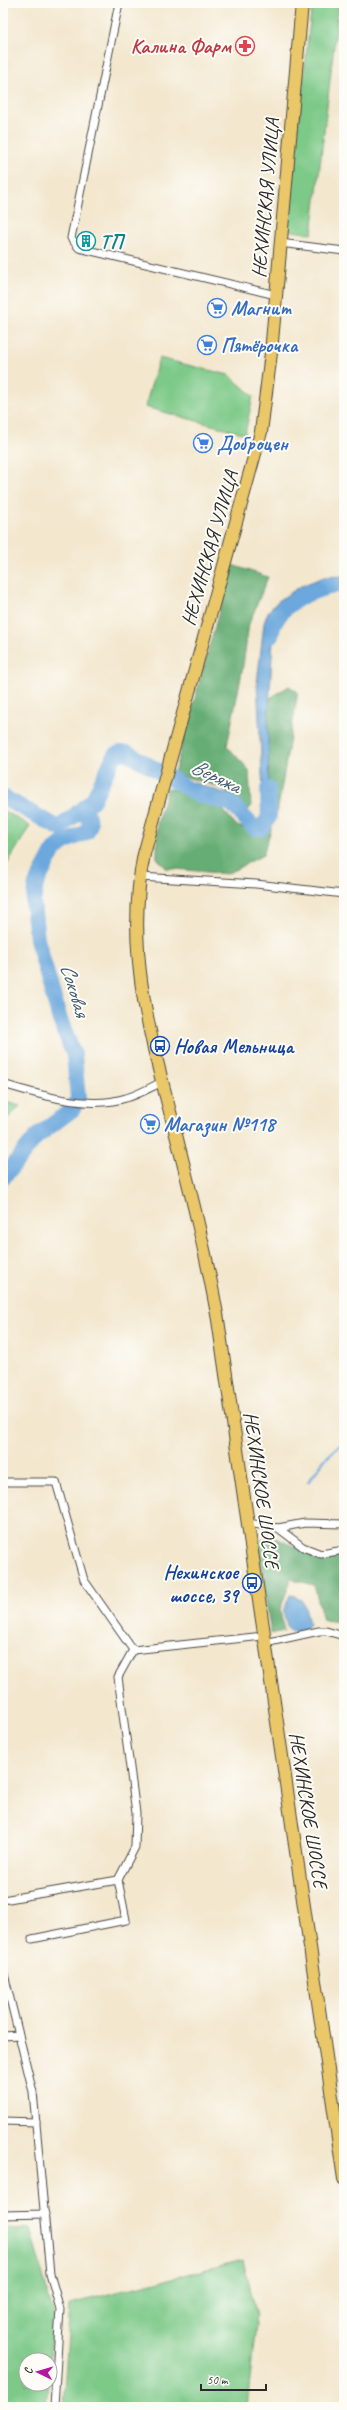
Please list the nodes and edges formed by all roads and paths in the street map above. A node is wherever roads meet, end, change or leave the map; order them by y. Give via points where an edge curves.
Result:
1 (119, 3) edge
2 (302, 3) edge
3 (280, 243) junction
4 (344, 252) edge
5 (276, 295) junction
6 (155, 813) joint
7 (140, 877) junction
8 (344, 894) edge
9 (162, 1082) junction
10 (3, 1084) edge
11 (3, 1482) edge
12 (248, 1523) junction
13 (344, 1524) edge
14 (278, 1528) junction
15 (344, 1550) edge
16 (344, 1636) edge
17 (265, 1640) junction
18 (133, 1650) junction
19 (118, 1880) junction
20 (3, 1900) edge
21 (32, 1939) dead end
22 (3, 1970) edge
23 (19, 2035) junction
24 (3, 2036) edge
25 (3, 2121) edge
26 (36, 2122) junction
27 (343, 2166) edge
28 (344, 2179) edge
29 (45, 2214) junction
30 (3, 2215) edge
31 (54, 2407) edge

1 - 5 street via 71,238 79,248
2 - 3 main road, НЕХИНСКАЯ УЛИЦА
3 - 4 street
3 - 5 main road, НЕХИНСКАЯ УЛИЦА
5 - 6 main road, НЕХИНСКАЯ УЛИЦА via 261,432
6 - 7 main road, НЕХИНСКОЕ ШОССЕ
7 - 8 street via 256,884
7 - 9 main road, НЕХИНСКОЕ ШОССЕ via 136,925 137,963
9 - 10 street via 126,1099 103,1102 45,1098
9 - 12 main road, НЕХИНСКОЕ ШОССЕ via 209,1269
11 - 18 street via 56,1482 84,1580
12 - 14 street
12 - 17 main road, НЕХИНСКОЕ ШОССЕ
13 - 14 street via 305,1523
14 - 15 street via 303,1547 321,1554
16 - 17 street via 319,1631
17 - 18 street
17 - 27 main road, НЕХИНСКОЕ ШОССЕ
18 - 19 street via 118,1677 136,1813 135,1847
19 - 20 street
19 - 21 street via 126,1920
22 - 23 street
23 - 24 street
23 - 26 street via 33,2092
25 - 26 street
26 - 29 street
27 - 28 main road, НЕХИНСКОЕ ШОССЕ
29 - 30 street
29 - 31 street via 50,2274 60,2309

